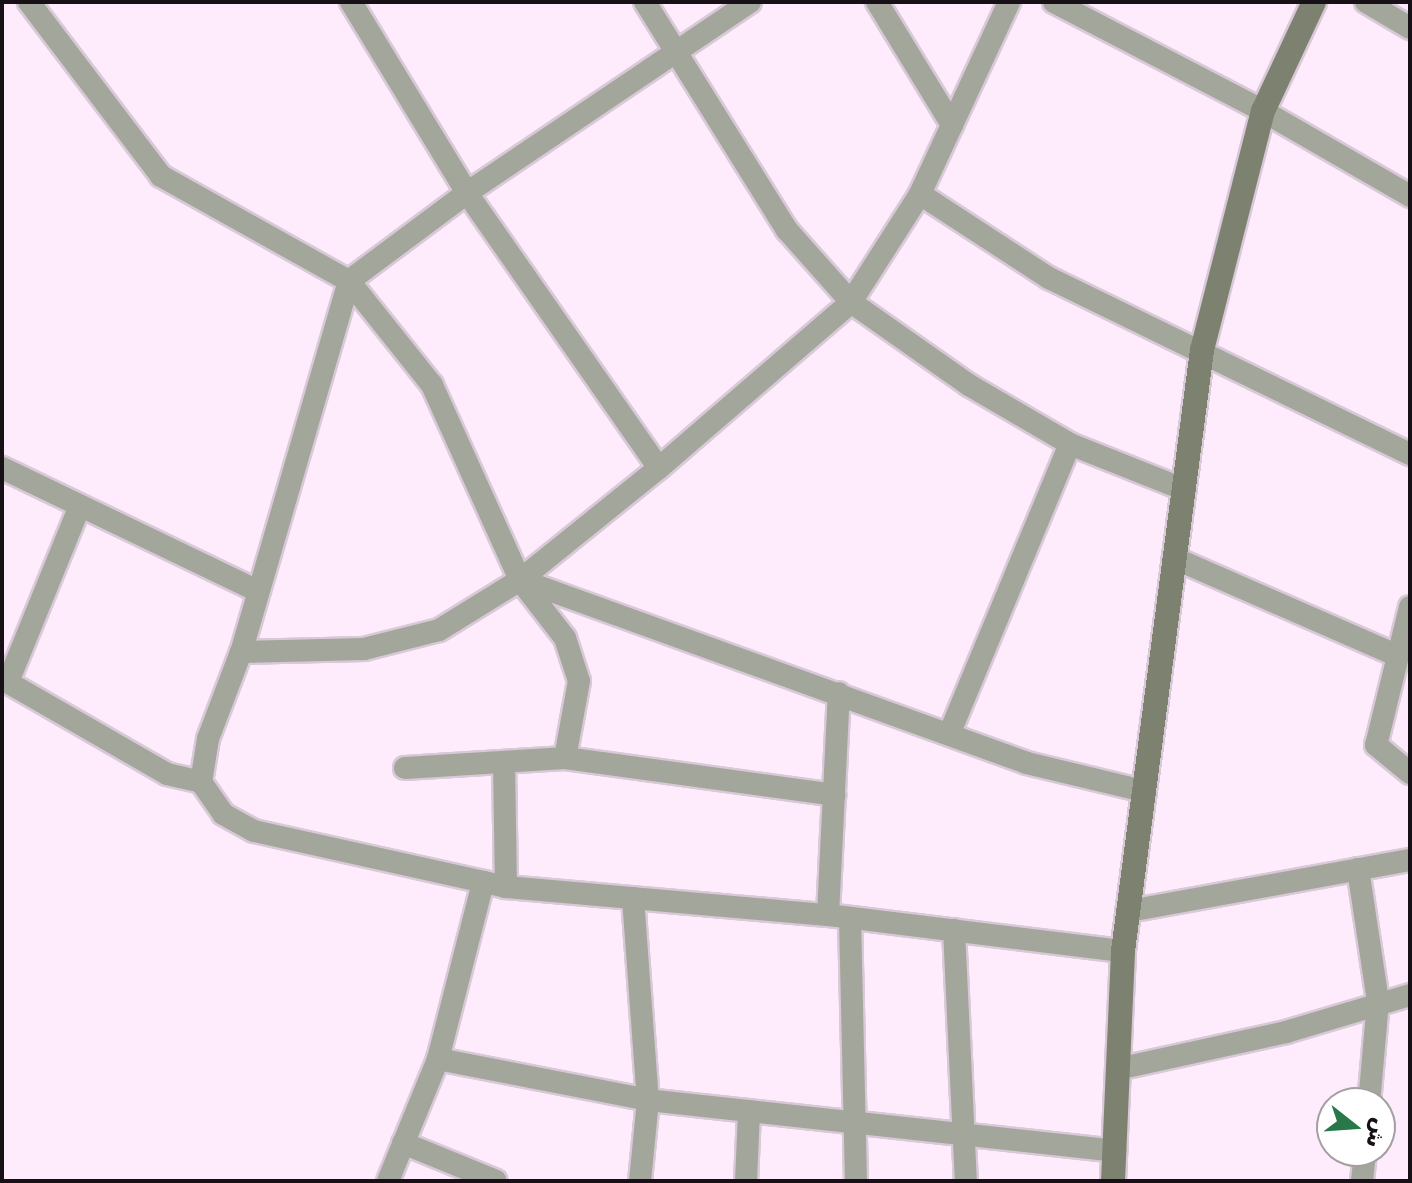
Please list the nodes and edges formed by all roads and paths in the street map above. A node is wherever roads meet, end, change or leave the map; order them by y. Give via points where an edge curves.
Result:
1 (29, 2) edge
2 (351, 2) edge
3 (645, 2) edge
4 (750, 2) edge
5 (877, 2) edge
6 (1009, 2) edge
7 (1054, 2) edge
8 (1314, 2) edge
9 (1366, 2) edge
10 (1410, 28) edge
11 (674, 53) junction
12 (1263, 111) junction
13 (952, 125) junction
14 (467, 193) junction
15 (920, 194) junction
16 (1410, 196) edge
17 (349, 281) junction
18 (851, 302) junction
19 (1202, 350) junction
20 (1070, 444) junction
21 (1410, 454) edge
22 (2, 468) edge
23 (659, 468) junction
24 (1183, 489) junction
25 (80, 506) junction
26 (1174, 558) junction
27 (520, 580) junction
28 (258, 591) junction
29 (1410, 607) edge
30 (241, 652) junction
31 (1398, 656) junction
32 (5, 681) edge
33 (839, 693) junction
34 (950, 732) junction
35 (565, 758) junction
36 (504, 762) junction
37 (405, 768) dead end
38 (1410, 773) edge
39 (201, 782) junction
40 (1144, 791) junction
41 (834, 795) junction
42 (1410, 860) edge
43 (1358, 869) junction
44 (483, 882) junction
45 (506, 887) junction
46 (633, 898) junction
47 (1129, 911) junction
48 (839, 916) junction
49 (954, 930) junction
50 (1123, 951) junction
51 (1410, 995) edge
52 (1378, 1001) junction
53 (438, 1059) junction
54 (1118, 1069) junction
55 (1370, 1087) edge
56 (648, 1100) junction
57 (749, 1111) junction
58 (858, 1123) junction
59 (967, 1135) junction
60 (403, 1143) junction
61 (1115, 1151) junction
62 (388, 1181) edge
63 (496, 1181) edge
64 (640, 1181) edge
65 (746, 1181) edge
66 (856, 1181) edge
67 (966, 1181) edge
68 (1113, 1181) edge

1 - 17 street via 161,176
2 - 14 street
3 - 11 street
4 - 11 street
5 - 13 street
6 - 13 street
7 - 12 street
8 - 12 street
9 - 10 street
11 - 14 street
11 - 18 street via 787,230
12 - 16 street
12 - 19 street
13 - 15 street
14 - 17 street
14 - 23 street
15 - 18 street
15 - 19 street via 1049,278
17 - 27 street via 432,385
17 - 28 street
18 - 20 street via 969,385
18 - 23 street
19 - 21 street
19 - 24 street
20 - 24 street
20 - 34 street
22 - 25 street
23 - 27 street
24 - 26 street
25 - 28 street
25 - 32 street
26 - 31 street
26 - 40 street
27 - 30 street via 439,630 364,649
27 - 33 street
27 - 35 street via 565,638 579,681
28 - 30 street
29 - 31 street
30 - 39 street via 208,739
31 - 38 street via 1376,745
32 - 39 street via 167,774
33 - 34 street
33 - 41 street
34 - 40 street via 1027,763
35 - 36 street
35 - 41 street
36 - 37 street
36 - 45 street
39 - 44 street via 223,814 254,831
40 - 47 street
41 - 48 street
42 - 43 street
43 - 47 street
43 - 52 street
44 - 45 street
44 - 53 street
45 - 46 street
46 - 48 street
46 - 56 street
47 - 50 street
48 - 49 street
48 - 58 street
49 - 50 street
49 - 59 street
50 - 54 street
51 - 52 street
52 - 54 street via 1286,1032
52 - 55 street
53 - 56 street
53 - 60 street
54 - 61 street
56 - 57 street
56 - 64 street
57 - 58 street
57 - 65 street
58 - 59 street
58 - 66 street
59 - 61 street
59 - 67 street
60 - 62 street
60 - 63 street
61 - 68 street

